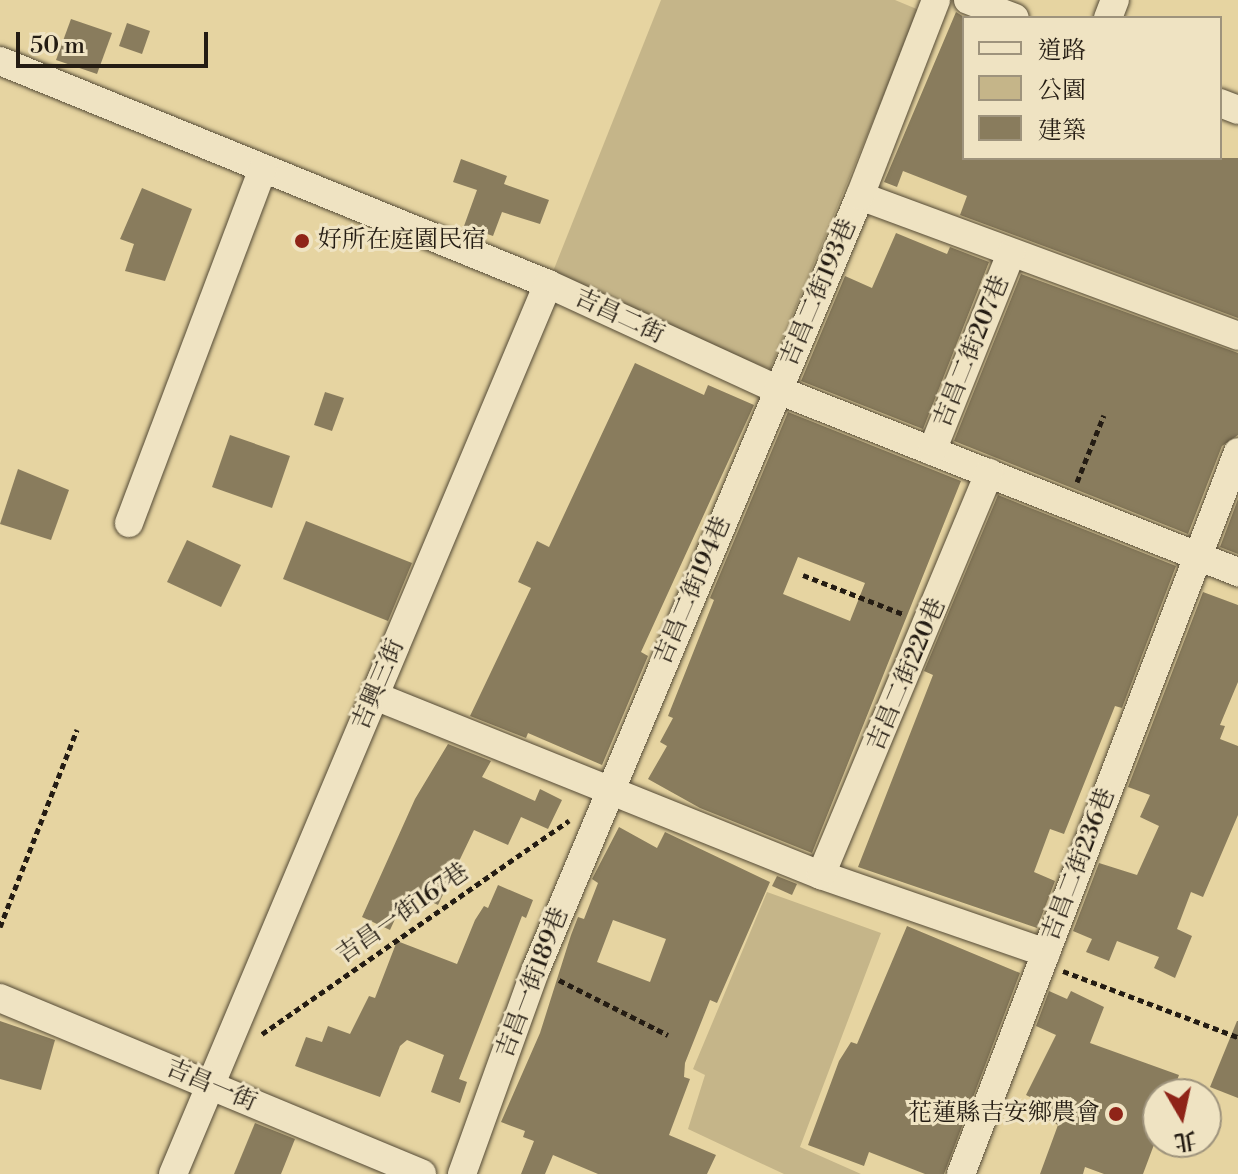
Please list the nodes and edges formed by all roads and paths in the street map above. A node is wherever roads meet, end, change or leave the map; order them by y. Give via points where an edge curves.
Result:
1 (936, 0) edge
2 (968, 0) edge
3 (1010, 16) edge
4 (0, 61) edge
5 (263, 168) junction
6 (860, 196) junction
7 (1011, 253) junction
8 (548, 284) junction
9 (1238, 336) edge
10 (778, 390) junction
11 (1104, 415) dead end
12 (932, 451) junction
13 (1238, 452) edge
14 (989, 473) junction
15 (1068, 505) junction
16 (129, 523) dead end
17 (1197, 555) junction
18 (1238, 572) edge
19 (803, 575) dead end
20 (930, 624) junction
21 (375, 696) junction
22 (77, 730) dead end
23 (608, 793) junction
24 (821, 875) junction
25 (0, 927) edge
26 (1048, 960) junction
27 (536, 969) junction
28 (0, 998) edge
29 (668, 1035) dead end
30 (257, 1037) dead end
31 (1238, 1037) edge
32 (209, 1086) junction
33 (173, 1174) edge
34 (422, 1174) edge
35 (462, 1174) edge
36 (961, 1174) edge

1 - 6 street, 吉昌二街193巷
2 - 3 street
4 - 5 street, 吉昌二街
5 - 8 street, 吉昌二街
5 - 16 street
6 - 7 street
6 - 10 street, 吉昌二街193巷
7 - 9 street
7 - 12 street, 吉昌二街207巷
8 - 10 street, 吉昌二街
8 - 21 street, 吉興三街
10 - 12 street, 吉昌二街
10 - 23 street, 吉昌二街194巷
11 - 15 path
12 - 14 street, 吉昌二街
13 - 17 street, 吉昌二街236巷
14 - 15 street, 吉昌二街
14 - 20 street, 吉昌二街220巷
15 - 17 street, 吉昌二街
17 - 18 street, 吉昌二街
17 - 26 street, 吉昌二街236巷
19 - 20 path
20 - 24 street, 吉昌二街220巷
21 - 23 street
21 - 32 street, 吉興三街
22 - 25 path
23 - 24 street
23 - 27 street, 吉昌一街189巷
23 - 30 path, 吉昌一街167巷
24 - 26 street
26 - 31 path
26 - 36 street, 吉昌二街236巷
27 - 29 path
27 - 35 street, 吉昌一街189巷
28 - 32 street, 吉昌一街
32 - 33 street, 吉興三街
32 - 34 street, 吉昌一街

